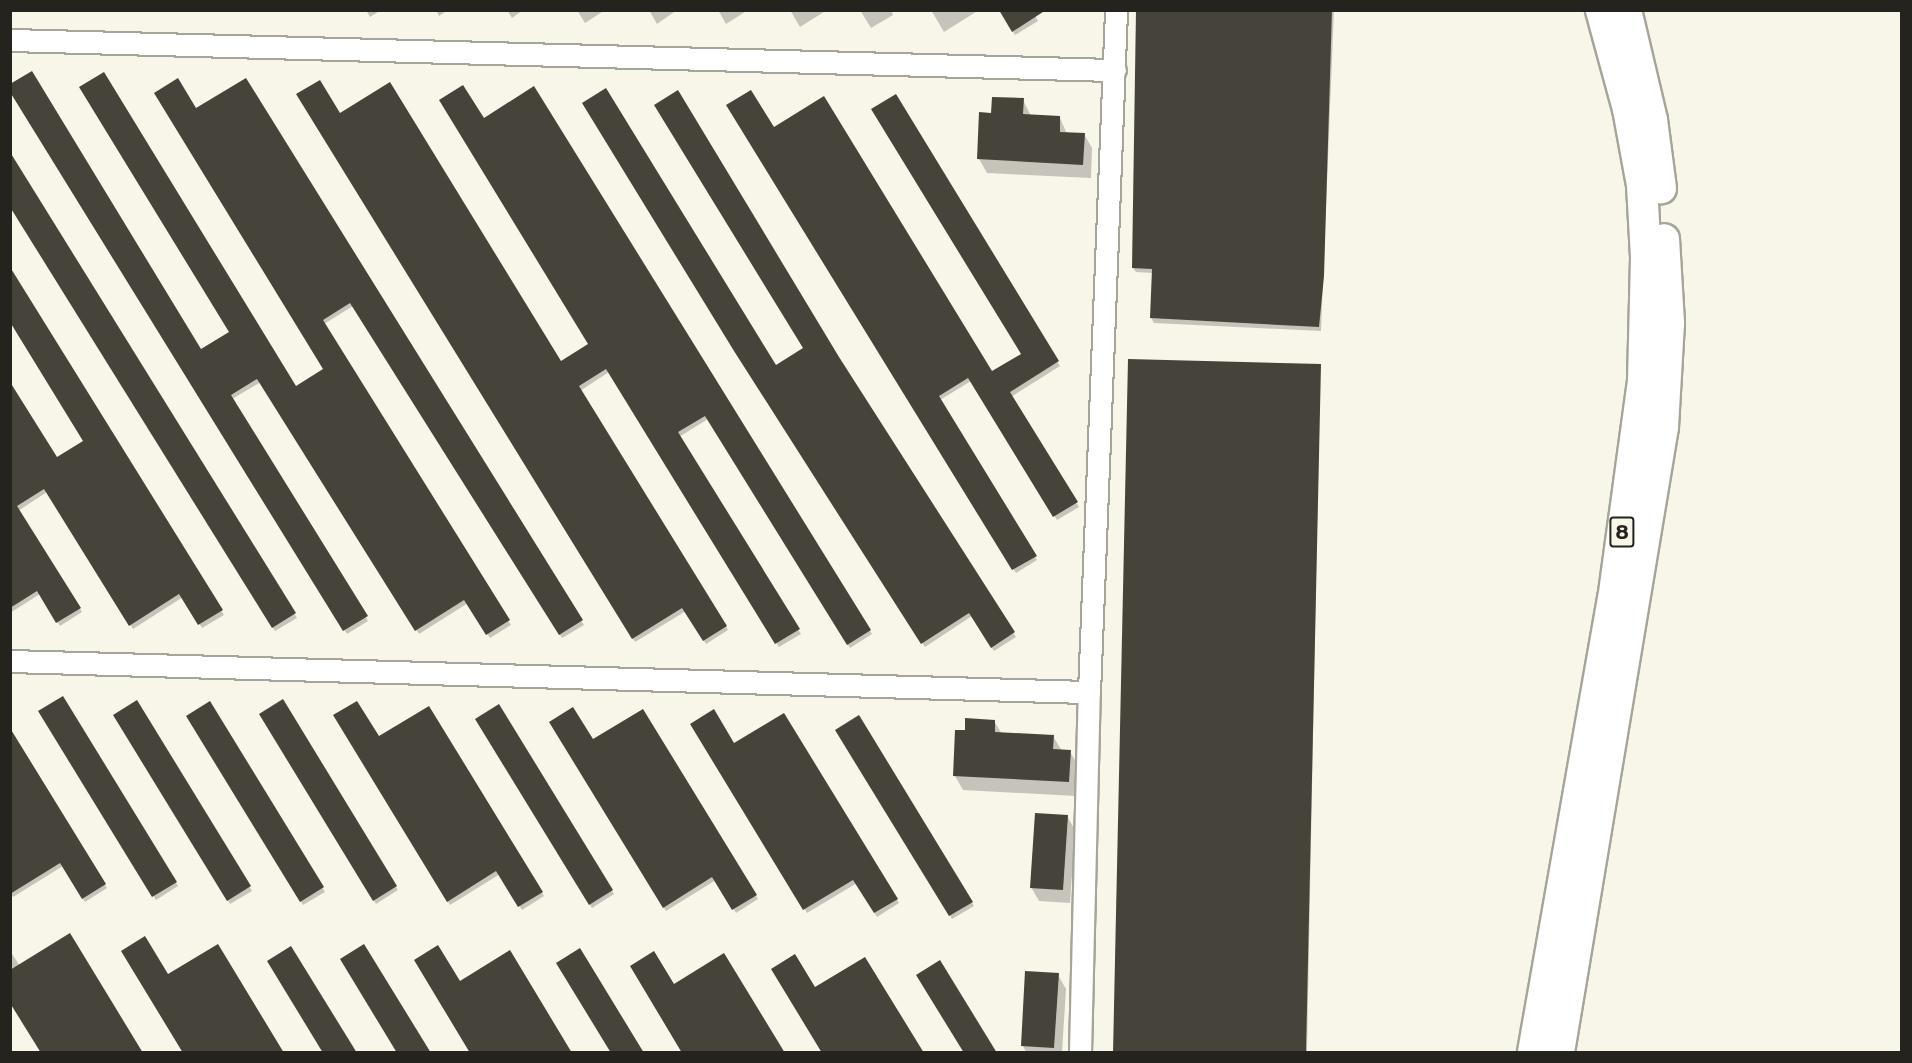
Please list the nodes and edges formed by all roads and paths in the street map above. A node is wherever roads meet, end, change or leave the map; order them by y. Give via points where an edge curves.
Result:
1 (1116, 10) edge
2 (1601, 10) edge
3 (1626, 10) edge
4 (10, 40) edge
5 (1115, 70) junction
6 (10, 661) edge
7 (1089, 692) junction
8 (1080, 1053) edge
9 (1533, 1053) edge
10 (1559, 1053) edge

1 - 5 lane
2 - 9 highway, 8 via 1628,109 1642,185 1646,257 1643,381 1613,600
3 - 10 highway, 8 via 1652,120 1661,179 1669,323 1663,427
4 - 5 lane
5 - 7 lane
6 - 7 lane
7 - 8 lane

